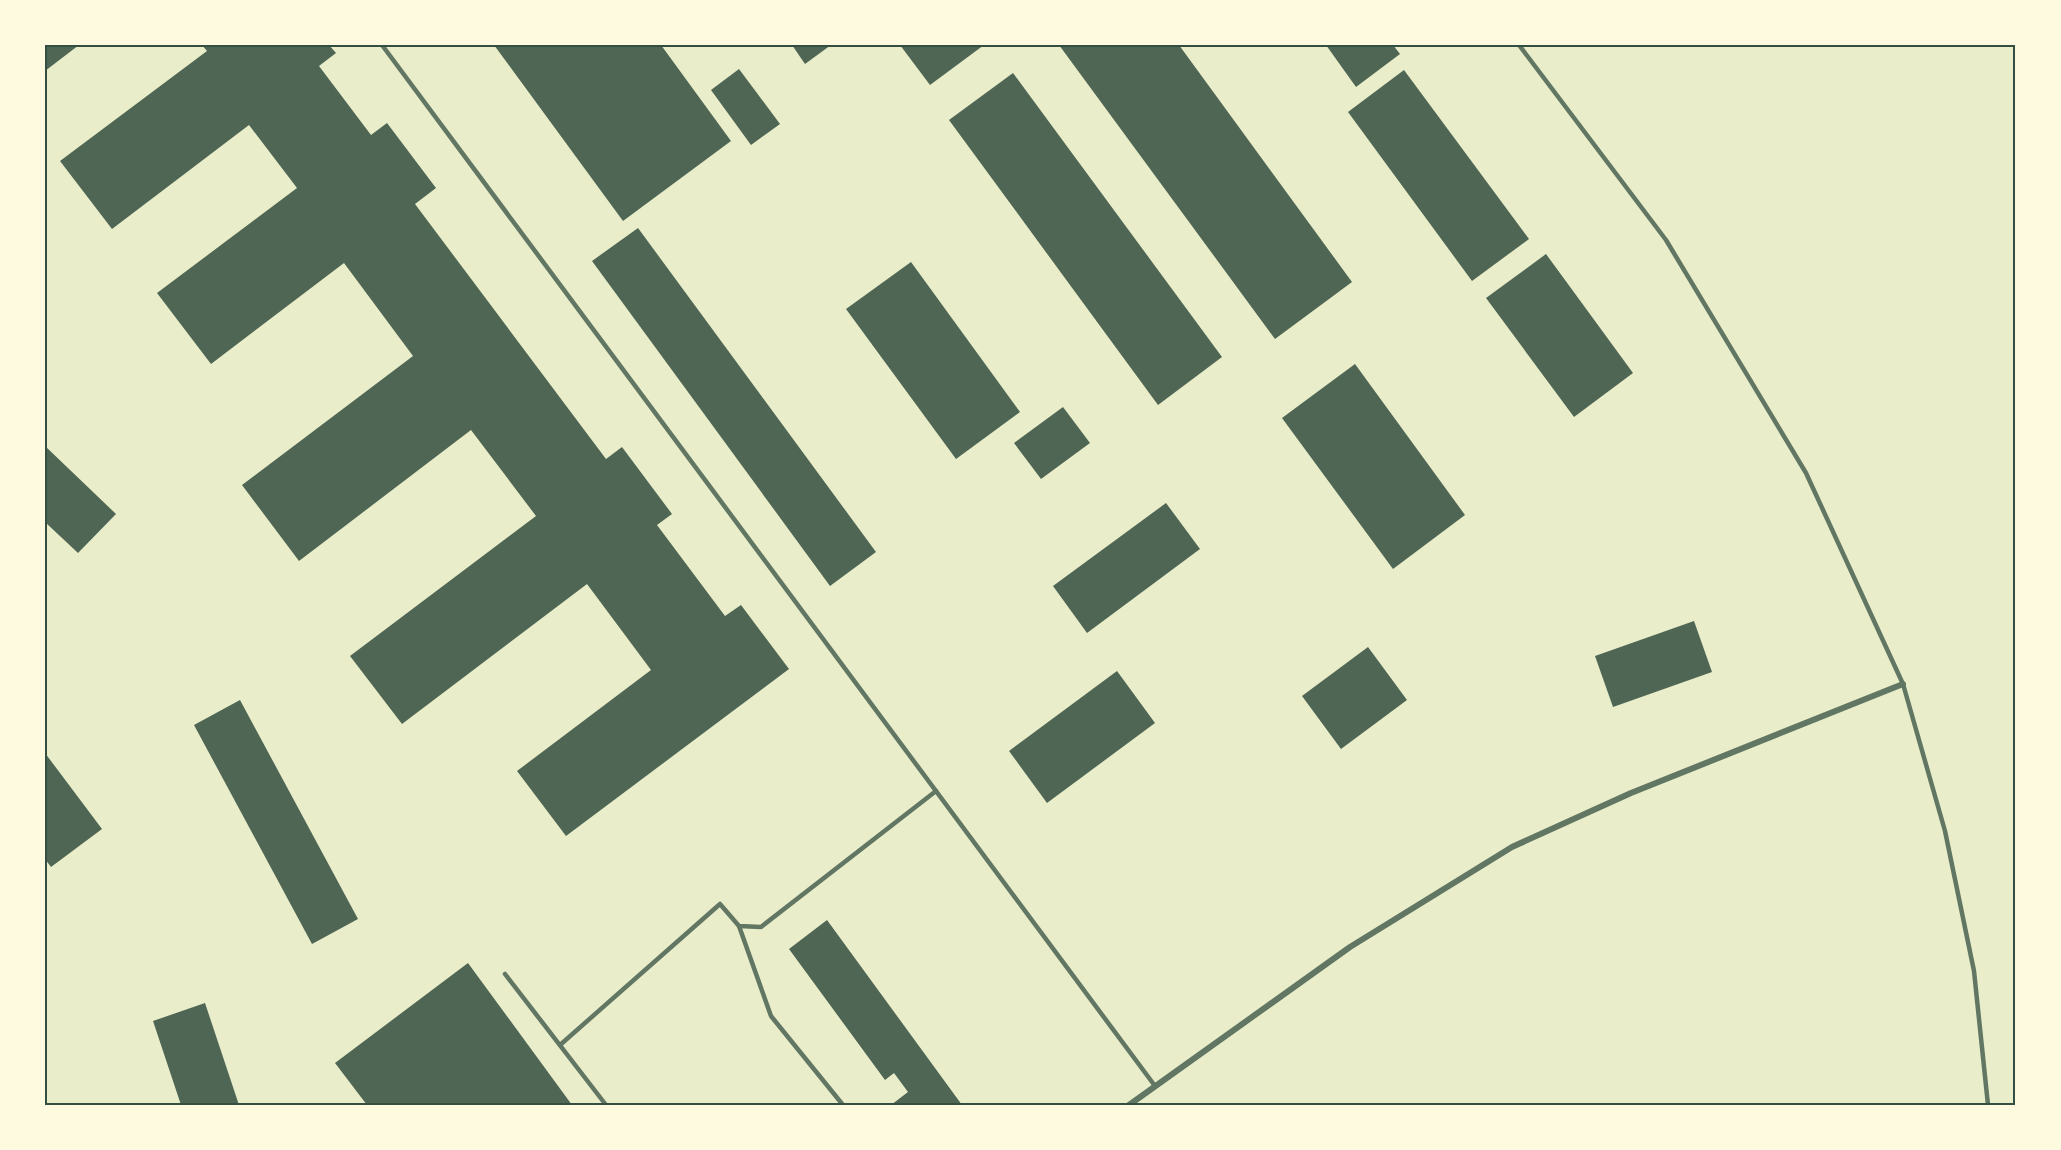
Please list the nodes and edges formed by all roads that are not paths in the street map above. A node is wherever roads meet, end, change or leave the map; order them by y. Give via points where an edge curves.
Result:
1 (382, 45) edge
2 (1519, 45) edge
3 (1903, 684) junction
4 (936, 791) junction
5 (739, 926) junction
6 (505, 974) dead end
7 (560, 1045) junction
8 (1155, 1086) junction
9 (606, 1105) edge
10 (843, 1105) edge
11 (1129, 1105) edge
12 (1988, 1105) edge

1 - 4 lane
2 - 3 lane via 1666,240 1800,463
3 - 8 street via 1630,793 1512,847 1350,947
3 - 12 lane via 1945,831 1974,971
4 - 5 lane via 761,927
4 - 8 lane
5 - 7 lane via 720,904
5 - 10 lane via 771,1016
6 - 7 lane
7 - 9 lane
8 - 11 street

